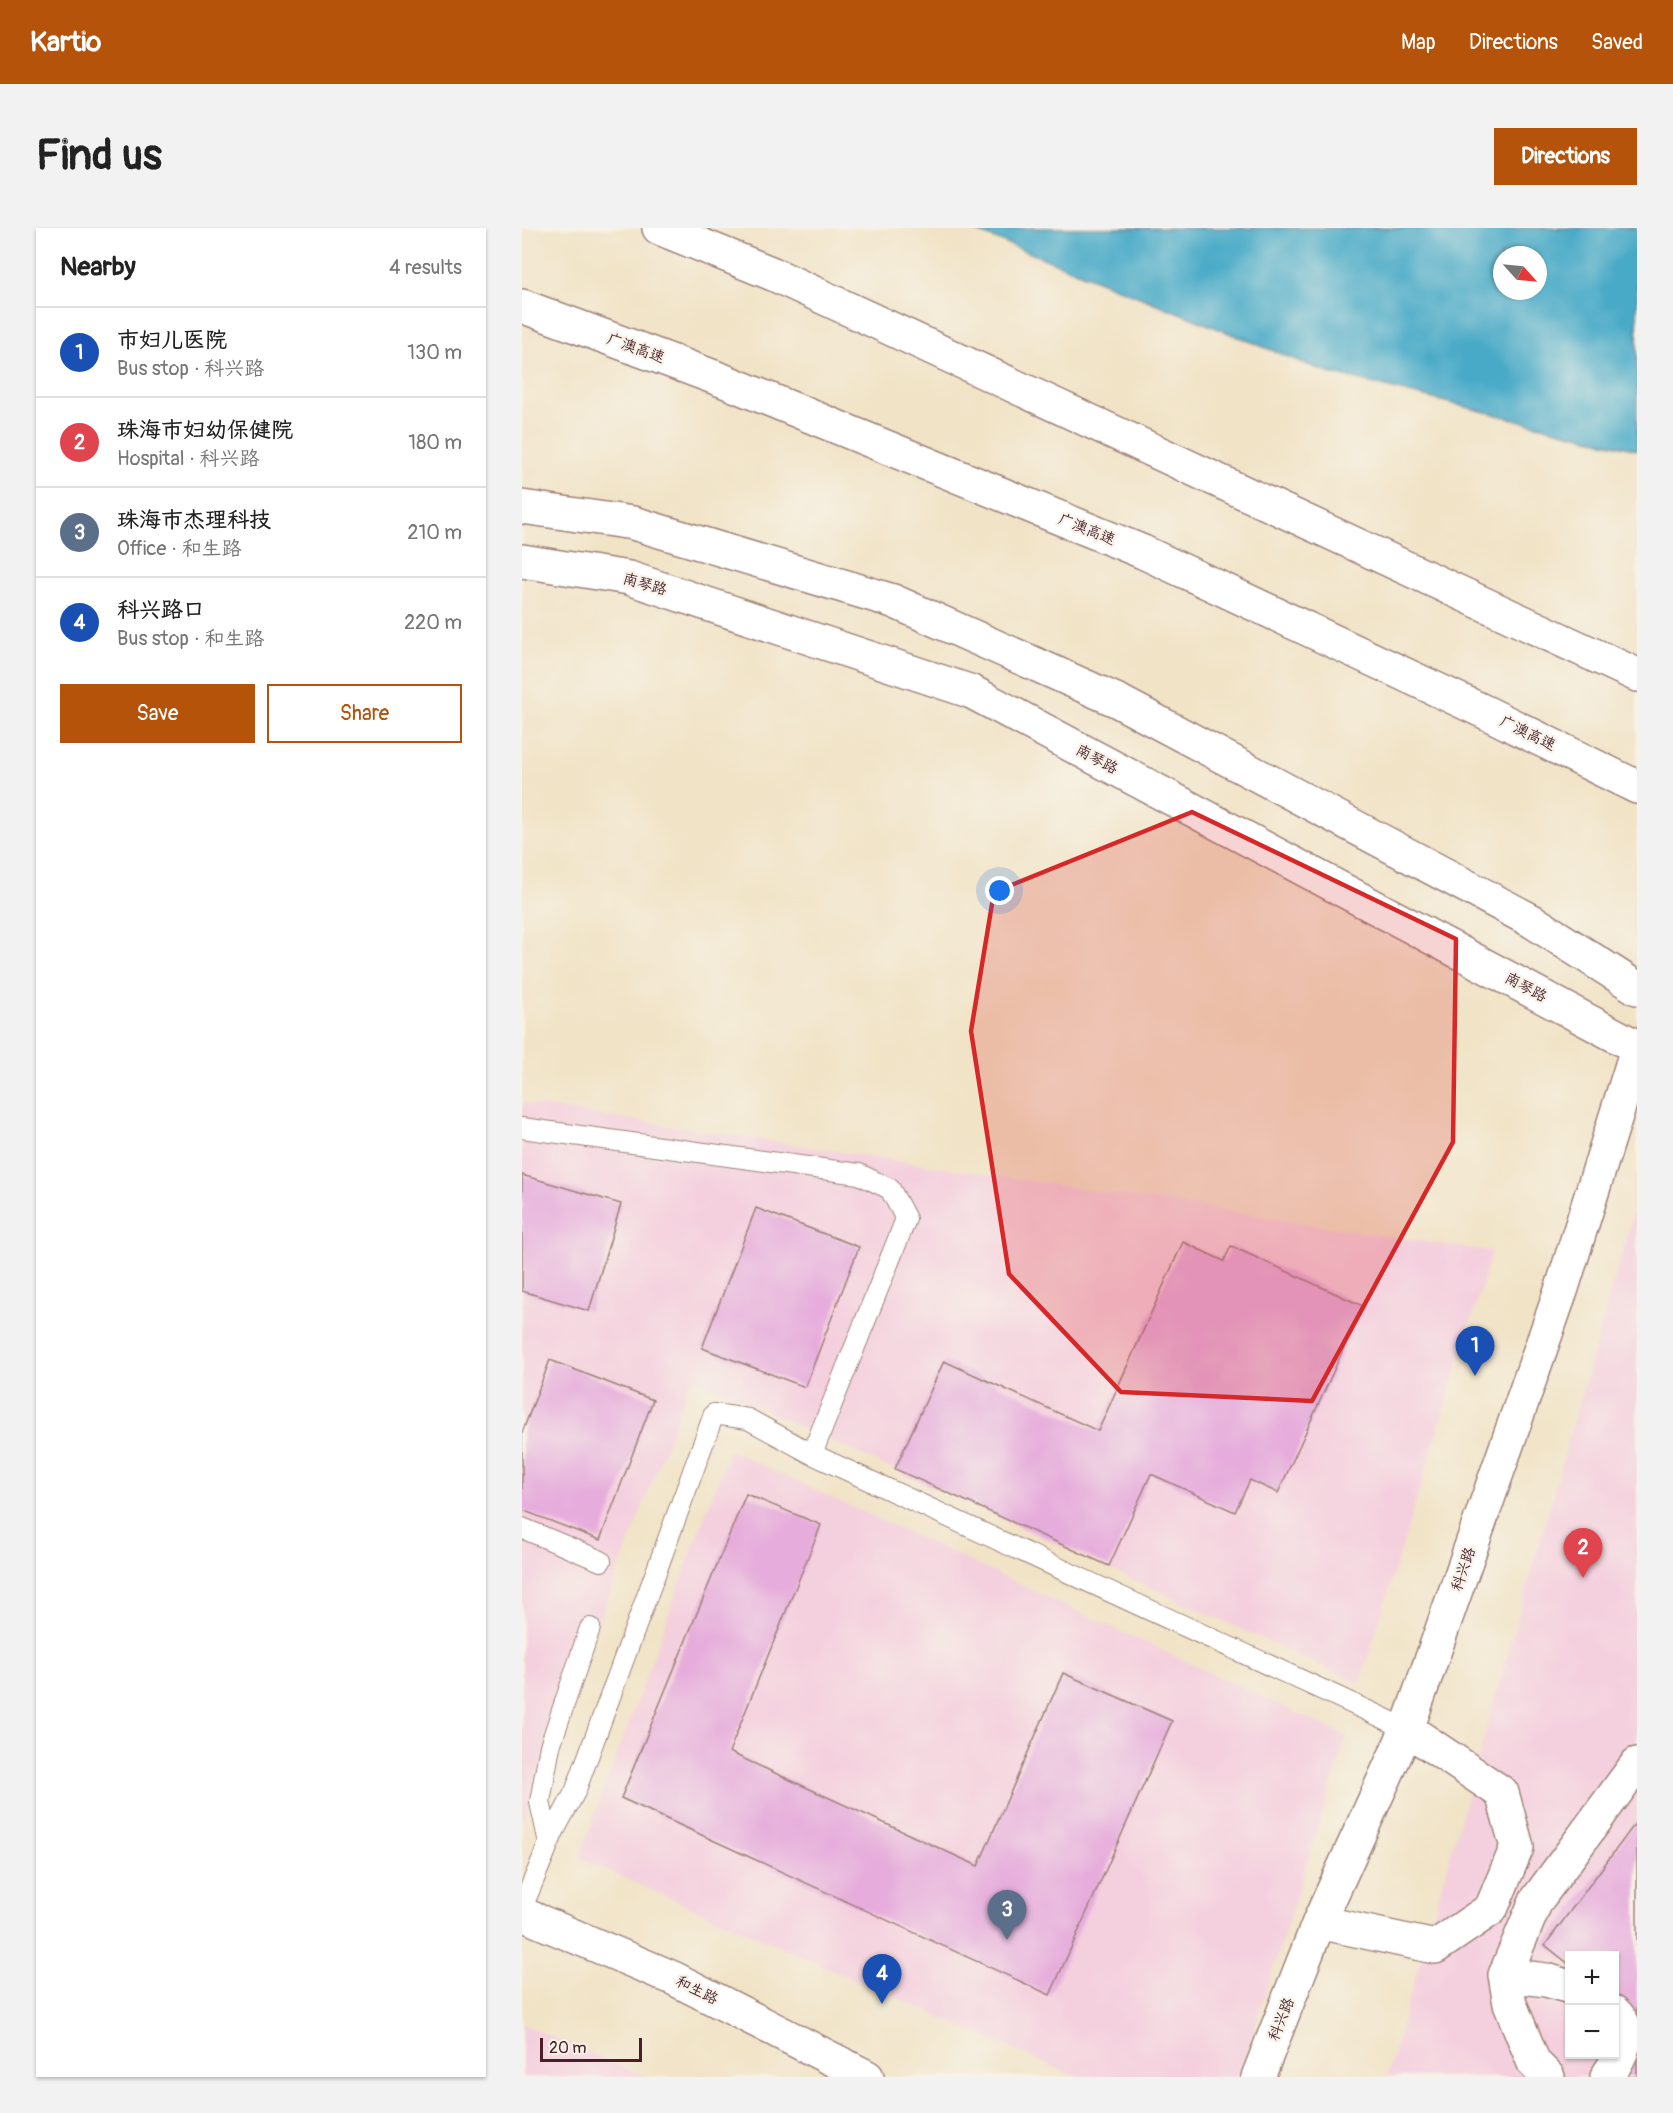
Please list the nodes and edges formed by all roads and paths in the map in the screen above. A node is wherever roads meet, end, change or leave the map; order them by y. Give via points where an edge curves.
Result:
1 (659, 228) edge
2 (522, 306) edge
3 (522, 507) edge
4 (522, 561) edge
5 (1637, 675) edge
6 (1637, 787) edge
7 (1637, 988) edge
8 (1637, 1048) edge
9 (522, 1128) edge
10 (812, 1454) junction
11 (522, 1528) edge
12 (601, 1561) dead end
13 (590, 1628) dead end
14 (1407, 1729) junction
15 (1637, 1764) edge
16 (549, 1843) junction
17 (522, 1908) edge
18 (522, 1914) edge
19 (1319, 1922) junction
20 (1505, 1975) junction
21 (1565, 1986) edge
22 (1619, 2016) edge
23 (1619, 2059) edge
24 (1619, 2059) edge
25 (867, 2077) edge
26 (1258, 2077) edge
27 (1548, 2077) edge
28 (1607, 2077) edge

1 - 5 main road via 773,274
2 - 6 main road, 广澳高速 via 722,380 1143,552
3 - 7 main road via 633,523 904,606 1118,701 1532,921
4 - 8 main road, 南琴路 via 629,578 972,692
8 - 14 main road, 科兴路 via 1562,1288
9 - 10 lane via 860,1174 890,1189 906,1219
10 - 14 lane
10 - 16 lane via 748,1419 714,1414 575,1792
11 - 12 lane
13 - 16 lane via 550,1746 540,1802
14 - 19 main road, 科兴路
14 - 19 main road via 1502,1793 1517,1847 1491,1909 1436,1947
15 - 20 main road via 1536,1900
16 - 17 lane
18 - 25 main road, 和生路 via 673,1978
19 - 26 main road, 科兴路
20 - 21 main road
20 - 27 main road via 1510,2004 1534,2063
22 - 24 main road via 1626,2037
23 - 28 main road

